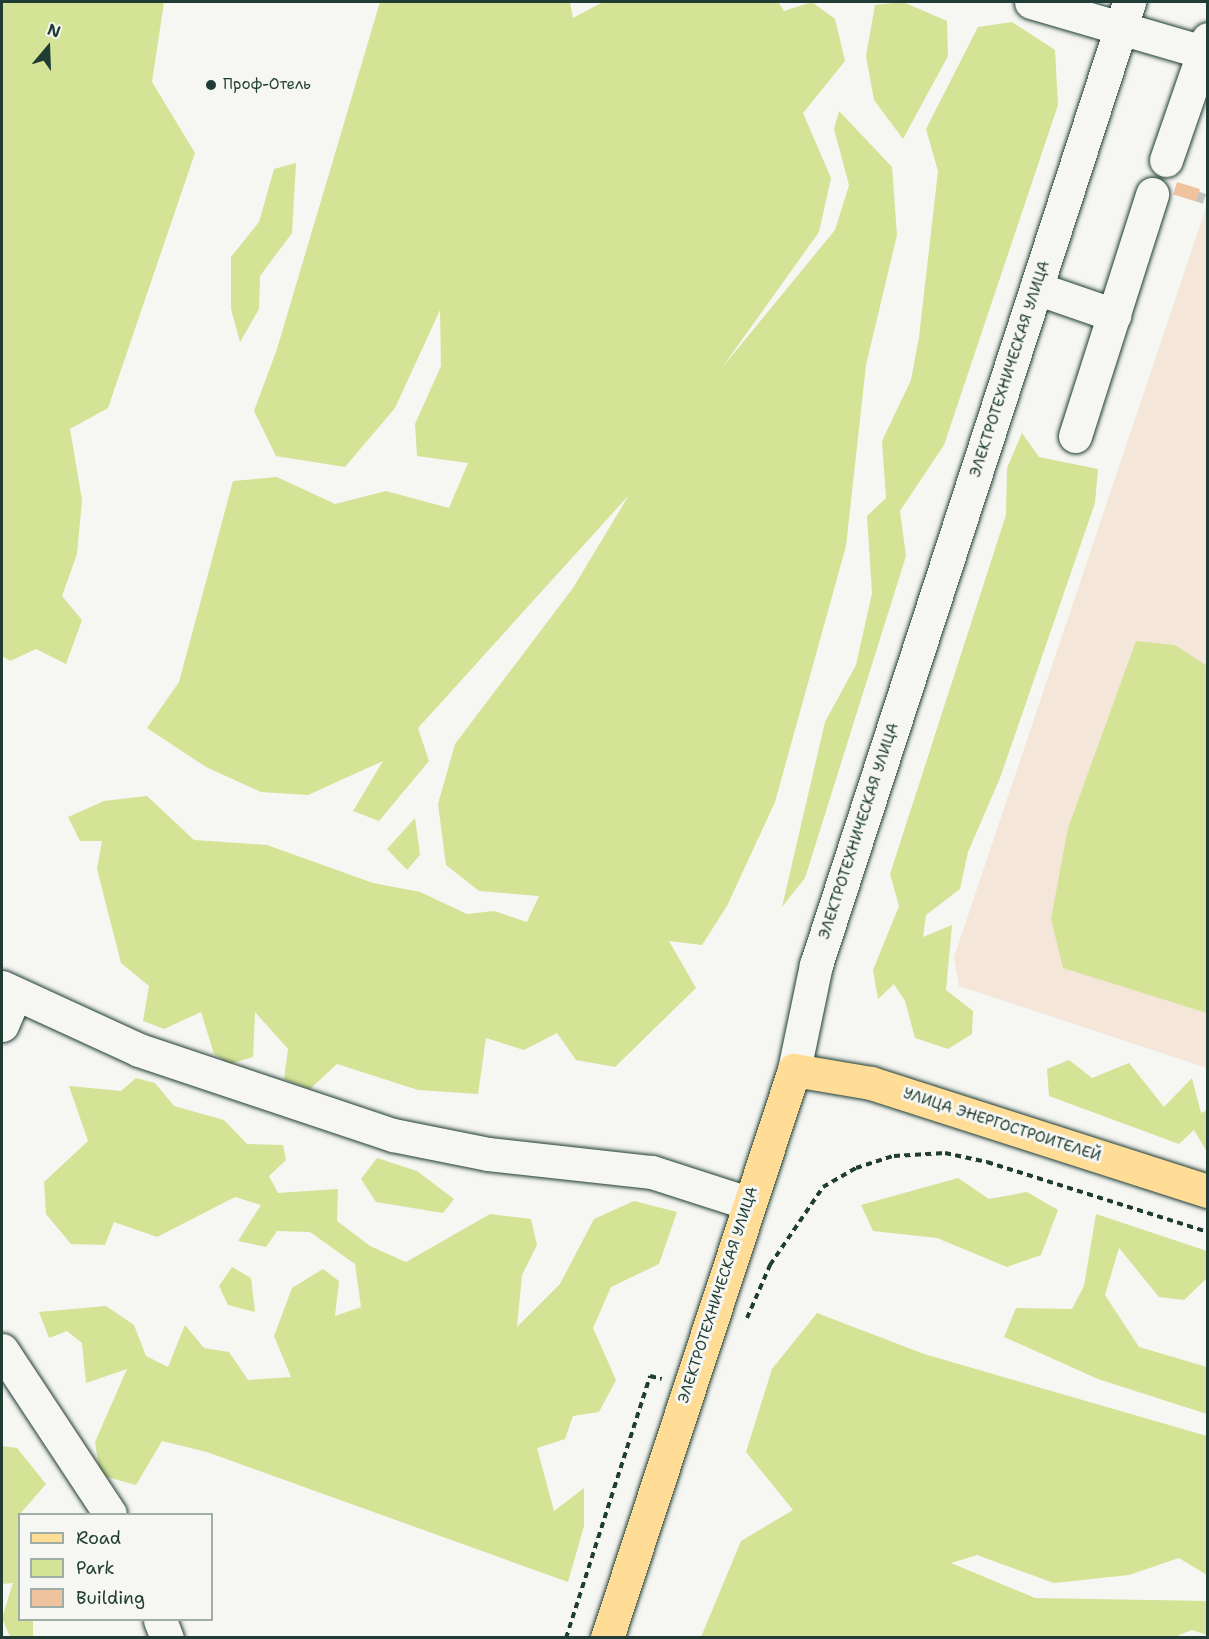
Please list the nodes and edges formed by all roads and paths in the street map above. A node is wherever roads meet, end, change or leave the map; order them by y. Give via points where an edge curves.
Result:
1 (1031, 2) edge
2 (1125, 14) edge
3 (1205, 46) edge
4 (1166, 160) dead end
5 (1152, 194) dead end
6 (1036, 288) junction
7 (1114, 315) junction
8 (1075, 436) dead end
9 (8, 991) edge
10 (2, 1025) edge
11 (794, 1070) junction
12 (1208, 1191) edge
13 (748, 1203) junction
14 (1208, 1232) edge
15 (742, 1330) dead end
16 (2, 1350) edge
17 (109, 1513) edge
18 (160, 1621) edge
19 (167, 1638) edge
20 (607, 1638) edge

1 - 2 street
2 - 3 street
2 - 6 street, ЭЛЕКТРОТЕХНИЧЕСКАЯ УЛИЦА
3 - 4 street
5 - 7 street
6 - 7 street
6 - 11 street, ЭЛЕКТРОТЕХНИЧЕСКАЯ УЛИЦА via 816,965
7 - 8 street
9 - 10 street
9 - 13 street via 138,1050 393,1135 488,1154 652,1172
11 - 12 main road, УЛИЦА ЭНЕРГОСТРОИТЕЛЕЙ via 872,1083
11 - 13 main road, ЭЛЕКТРОТЕХНИЧЕСКАЯ УЛИЦА
13 - 20 main road, ЭЛЕКТРОТЕХНИЧЕСКАЯ УЛИЦА
14 - 15 path via 987,1162 945,1153 894,1156 856,1168 823,1187 770,1265
16 - 17 street
18 - 19 street

